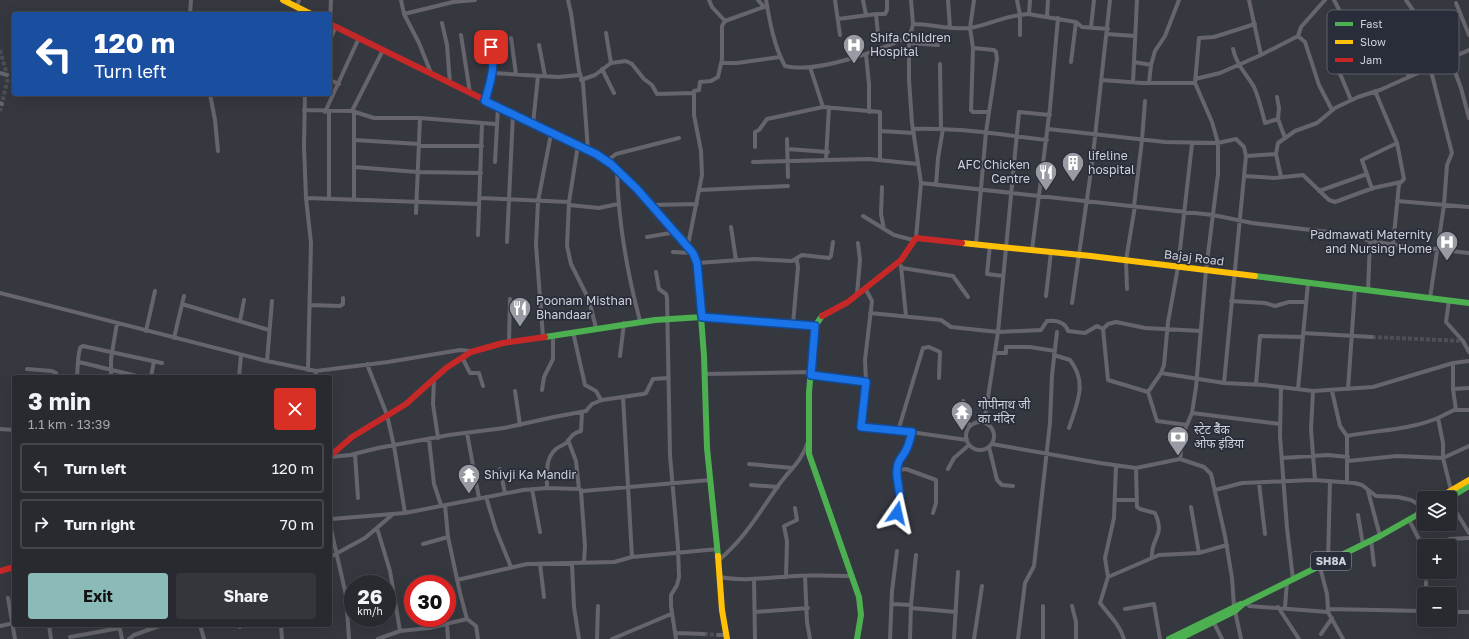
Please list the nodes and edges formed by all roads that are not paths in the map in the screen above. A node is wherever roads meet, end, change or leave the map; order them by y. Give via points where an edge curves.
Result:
1 (191, 0) edge
2 (283, 0) edge
3 (299, 0) edge
4 (331, 0) edge
5 (401, 0) edge
6 (475, 0) edge
7 (568, 0) edge
8 (709, 0) edge
9 (758, 0) edge
10 (766, 0) edge
11 (835, 0) edge
12 (863, 0) edge
13 (887, 0) edge
14 (911, 0) edge
15 (948, 0) edge
16 (974, 0) edge
17 (1017, 0) edge
18 (1030, 0) edge
19 (1048, 0) edge
20 (1094, 0) edge
21 (1110, 0) edge
22 (1137, 0) edge
23 (1179, 0) edge
24 (1248, 0) edge
25 (1325, 0) edge
26 (1334, 0) edge
27 (1406, 0) edge
28 (1456, 3) dead end
29 (766, 6) junction
30 (297, 7) junction
31 (1339, 10) edge
32 (1413, 10) edge
33 (1459, 10) edge
34 (1459, 10) edge
35 (190, 12) edge
36 (306, 12) edge
37 (330, 12) edge
38 (404, 14) junction
39 (876, 14) junction
40 (1030, 14) junction
41 (866, 15) junction
42 (1020, 15) junction
43 (1047, 17) junction
44 (1058, 18) junction
45 (838, 19) junction
46 (725, 21) junction
47 (1076, 22) junction
48 (442, 23) dead end
49 (332, 24) edge
50 (913, 24) junction
51 (1255, 24) junction
52 (336, 26) junction
53 (1091, 27) junction
54 (950, 28) junction
55 (970, 28) junction
56 (1108, 32) junction
57 (606, 34) dead end
58 (878, 34) dead end
59 (332, 35) edge
60 (462, 35) dead end
61 (840, 35) dead end
62 (1020, 35) dead end
63 (1469, 35) edge
64 (910, 36) junction
65 (1135, 36) junction
66 (1298, 36) junction
67 (489, 37) dead end
68 (359, 38) junction
69 (511, 38) dead end
70 (909, 43) junction
71 (539, 45) dead end
72 (938, 45) dead end
73 (973, 48) junction
74 (1233, 49) dead end
75 (383, 50) junction
76 (866, 55) junction
77 (1261, 55) junction
78 (780, 57) junction
79 (1071, 62) dead end
80 (1134, 62) junction
81 (610, 64) junction
82 (722, 64) junction
83 (940, 64) dead end
84 (1151, 65) junction
85 (810, 66) junction
86 (1238, 66) junction
87 (602, 69) junction
88 (0, 73) edge
89 (493, 73) junction
90 (516, 74) junction
91 (1340, 74) edge
92 (1408, 74) edge
93 (1415, 74) edge
94 (1434, 74) edge
95 (1455, 74) edge
96 (432, 75) junction
97 (7, 76) dead end
98 (538, 76) junction
99 (545, 76) junction
100 (1409, 77) junction
101 (580, 78) junction
102 (1102, 80) junction
103 (332, 81) edge
104 (1195, 81) junction
105 (1133, 82) junction
106 (1149, 83) junction
107 (339, 84) junction
108 (450, 84) junction
109 (1375, 91) junction
110 (614, 93) dead end
111 (470, 94) junction
112 (694, 94) junction
113 (210, 96) edge
114 (305, 96) edge
115 (1277, 97) dead end
116 (1351, 100) junction
117 (485, 101) junction
118 (1145, 101) dead end
119 (498, 107) junction
120 (822, 107) junction
121 (829, 107) junction
122 (304, 110) junction
123 (1332, 110) junction
124 (327, 112) junction
125 (353, 112) junction
126 (869, 112) junction
127 (988, 112) junction
128 (513, 114) junction
129 (1050, 115) junction
130 (420, 118) junction
131 (1469, 118) edge
132 (1278, 119) junction
133 (482, 123) junction
134 (496, 124) junction
135 (533, 124) junction
136 (942, 128) junction
137 (1048, 129) junction
138 (880, 131) junction
139 (913, 131) junction
140 (986, 132) junction
141 (551, 134) junction
142 (1095, 134) junction
143 (1017, 136) junction
144 (679, 138) dead end
145 (1285, 138) junction
146 (787, 139) dead end
147 (354, 140) junction
148 (1046, 140) junction
149 (1142, 140) junction
150 (1218, 143) junction
151 (1397, 143) junction
152 (1192, 144) junction
153 (419, 145) junction
154 (578, 145) junction
155 (482, 146) junction
156 (755, 147) dead end
157 (787, 149) junction
158 (588, 150) junction
159 (218, 151) dead end
160 (828, 152) junction
161 (1276, 154) junction
162 (1246, 156) junction
163 (826, 159) junction
164 (880, 160) junction
165 (607, 161) junction
166 (787, 161) junction
167 (495, 162) dead end
168 (752, 162) dead end
169 (918, 164) junction
170 (355, 168) junction
171 (617, 170) junction
172 (418, 172) junction
173 (480, 173) junction
174 (1367, 174) junction
175 (1245, 176) junction
176 (788, 177) dead end
177 (1281, 177) junction
178 (1401, 182) junction
179 (921, 183) junction
180 (936, 185) junction
181 (788, 186) dead end
182 (882, 187) dead end
183 (1372, 189) junction
184 (700, 190) junction
185 (982, 190) junction
186 (1319, 191) junction
187 (1011, 194) junction
188 (1040, 197) junction
189 (306, 198) junction
190 (329, 198) junction
191 (480, 198) junction
192 (354, 199) junction
193 (508, 200) junction
194 (416, 201) junction
195 (538, 201) junction
196 (1086, 201) junction
197 (1397, 201) junction
198 (479, 204) junction
199 (569, 204) junction
200 (618, 204) junction
201 (697, 204) junction
202 (651, 205) junction
203 (1444, 205) junction
204 (1134, 206) junction
205 (1469, 207) edge
206 (1185, 212) junction
207 (416, 213) dead end
208 (1213, 215) junction
209 (864, 216) dead end
210 (1240, 220) junction
211 (731, 227) dead end
212 (884, 229) junction
213 (676, 232) junction
214 (478, 235) dead end
215 (647, 237) dead end
216 (914, 239) junction
217 (1370, 241) junction
218 (506, 242) dead end
219 (834, 242) dead end
220 (858, 243) dead end
221 (688, 244) junction
222 (976, 244) junction
223 (990, 245) junction
224 (1393, 245) junction
225 (1006, 247) junction
226 (1032, 250) junction
227 (1437, 250) junction
228 (673, 252) dead end
229 (1051, 252) junction
230 (693, 253) junction
231 (1469, 253) edge
232 (1079, 254) junction
233 (736, 260) junction
234 (794, 260) junction
235 (901, 260) junction
236 (1126, 260) junction
237 (697, 263) junction
238 (1178, 267) junction
239 (902, 268) junction
240 (1206, 270) junction
241 (656, 272) dead end
242 (1234, 274) junction
243 (1004, 276) junction
244 (1308, 283) junction
245 (865, 288) junction
246 (1127, 289) dead end
247 (1355, 289) junction
248 (155, 291) dead end
249 (1368, 291) junction
250 (0, 293) edge
251 (857, 294) junction
252 (184, 296) dead end
253 (1046, 296) dead end
254 (968, 297) dead end
255 (343, 298) dead end
256 (1430, 298) junction
257 (510, 299) dead end
258 (244, 300) dead end
259 (1450, 300) junction
260 (272, 301) dead end
261 (1232, 301) junction
262 (1306, 302) junction
263 (1072, 303) dead end
264 (1469, 303) edge
265 (182, 304) junction
266 (310, 305) junction
267 (870, 313) junction
268 (906, 316) junction
269 (702, 317) junction
270 (667, 319) junction
271 (240, 321) junction
272 (640, 321) junction
273 (117, 323) junction
274 (624, 323) junction
275 (792, 324) junction
276 (815, 326) junction
277 (596, 328) junction
278 (1167, 328) junction
279 (1103, 329) junction
280 (269, 330) junction
281 (146, 331) junction
282 (1201, 331) junction
283 (573, 332) junction
284 (998, 332) junction
285 (1057, 332) dead end
286 (553, 335) junction
287 (1303, 335) junction
288 (1351, 336) junction
289 (543, 337) junction
290 (1372, 337) tunnel mouth
291 (174, 338) junction
292 (509, 342) junction
293 (112, 352) junction
294 (471, 352) junction
295 (1469, 352) edge
296 (995, 353) junction
297 (1055, 353) junction
298 (241, 355) junction
299 (620, 356) dead end
300 (462, 357) junction
301 (78, 361) junction
302 (154, 361) junction
303 (267, 361) junction
304 (1469, 361) edge
305 (162, 363) dead end
306 (1453, 363) junction
307 (367, 364) junction
308 (27, 369) dead end
309 (110, 370) junction
310 (308, 370) junction
311 (316, 371) junction
312 (811, 373) junction
313 (1161, 373) junction
314 (705, 374) junction
315 (56, 375) edge
316 (77, 375) edge
317 (111, 375) edge
318 (132, 375) edge
319 (151, 375) edge
320 (239, 375) edge
321 (315, 375) edge
322 (434, 378) junction
323 (668, 378) junction
324 (939, 378) dead end
325 (1197, 380) junction
326 (866, 382) junction
327 (1224, 383) junction
328 (1256, 384) junction
329 (483, 386) dead end
330 (1281, 387) junction
331 (1469, 388) edge
332 (1298, 389) junction
333 (1348, 389) junction
334 (1453, 389) junction
335 (542, 390) dead end
336 (515, 391) dead end
337 (1313, 391) junction
338 (1332, 391) junction
339 (1148, 392) junction
340 (623, 398) junction
341 (601, 400) junction
342 (963, 401) dead end
343 (1456, 410) junction
344 (1469, 410) edge
345 (582, 412) junction
346 (1192, 413) junction
347 (387, 415) junction
348 (1438, 418) junction
349 (984, 423) junction
350 (1280, 424) junction
351 (520, 425) junction
352 (1187, 425) junction
353 (970, 426) junction
354 (1069, 428) dead end
355 (0, 429) edge
356 (12, 430) edge
357 (898, 431) junction
358 (912, 432) junction
359 (467, 433) junction
360 (1347, 436) junction
361 (438, 438) junction
362 (429, 439) junction
363 (568, 440) junction
364 (808, 442) junction
365 (968, 443) junction
366 (990, 445) junction
367 (394, 446) junction
368 (1469, 446) edge
369 (1046, 453) junction
370 (332, 454) edge
371 (355, 454) junction
372 (332, 456) edge
373 (1312, 456) junction
374 (1282, 458) junction
375 (1443, 458) junction
376 (1180, 459) junction
377 (1348, 459) junction
378 (749, 464) dead end
379 (1116, 464) junction
380 (793, 468) junction
381 (1136, 468) junction
382 (500, 469) dead end
383 (948, 469) dead end
384 (898, 470) junction
385 (710, 480) junction
386 (1314, 480) junction
387 (1469, 480) edge
388 (1330, 481) junction
389 (1284, 482) junction
390 (1347, 482) junction
391 (672, 483) junction
392 (1259, 483) junction
393 (751, 485) dead end
394 (1012, 486) dead end
395 (1469, 486) edge
396 (778, 487) junction
397 (547, 488) junction
398 (628, 488) junction
399 (532, 489) junction
400 (580, 490) junction
401 (1215, 490) junction
402 (1368, 490) junction
403 (1451, 490) joint
404 (505, 493) junction
405 (1457, 493) edge
406 (486, 496) junction
407 (358, 498) dead end
408 (479, 498) junction
409 (1115, 500) junction
410 (1136, 500) junction
411 (1417, 504) edge
412 (443, 505) junction
413 (1191, 507) dead end
414 (795, 508) dead end
415 (405, 512) junction
416 (933, 512) dead end
417 (897, 513) dead end
418 (1457, 513) edge
419 (394, 514) junction
420 (1358, 515) dead end
421 (1417, 515) edge
422 (332, 519) edge
423 (1410, 520) junction
424 (377, 528) junction
425 (540, 532) dead end
426 (332, 533) edge
427 (1469, 533) edge
428 (1265, 534) dead end
429 (1380, 536) junction
430 (448, 537) junction
431 (1469, 538) edge
432 (1419, 539) edge
433 (1449, 539) dead end
434 (1371, 540) junction
435 (423, 544) dead end
436 (1227, 545) junction
437 (1363, 545) junction
438 (718, 549) junction
439 (897, 551) dead end
440 (677, 553) junction
441 (1199, 553) junction
442 (337, 554) junction
443 (916, 555) dead end
444 (332, 556) edge
445 (632, 557) junction
446 (1152, 558) junction
447 (718, 561) junction
448 (584, 562) junction
449 (1328, 563) junction
450 (540, 564) junction
451 (572, 564) junction
452 (1374, 565) dead end
453 (511, 567) junction
454 (1320, 567) junction
455 (12, 568) edge
456 (0, 571) edge
457 (958, 572) dead end
458 (805, 576) junction
459 (852, 576) junction
460 (719, 577) junction
461 (786, 577) junction
462 (1108, 577) junction
463 (754, 579) junction
464 (457, 580) junction
465 (1290, 580) junction
466 (1426, 582) dead end
467 (982, 586) dead end
468 (1426, 587) edge
469 (544, 597) dead end
470 (8, 598) dead end
471 (892, 604) junction
472 (1246, 605) junction
473 (598, 606) dead end
474 (1043, 606) dead end
475 (1072, 606) dead end
476 (911, 607) junction
477 (1278, 607) junction
478 (1284, 607) junction
479 (808, 608) junction
480 (1235, 608) junction
481 (1125, 609) dead end
482 (1328, 610) junction
483 (1417, 611) edge
484 (754, 612) junction
485 (956, 612) junction
486 (1457, 612) edge
487 (1469, 612) edge
488 (671, 614) junction
489 (12, 615) edge
490 (1332, 618) junction
491 (467, 619) junction
492 (1212, 620) junction
493 (456, 622) edge
494 (12, 623) edge
495 (0, 626) edge
496 (14, 627) edge
497 (49, 627) edge
498 (119, 627) edge
499 (156, 627) edge
500 (201, 627) edge
501 (283, 627) edge
502 (427, 627) edge
503 (447, 627) edge
504 (400, 631) junction
505 (676, 633) junction
506 (704, 634) tunnel mouth
507 (1321, 634) dead end
508 (718, 635) dead end
509 (70, 637) dead end
510 (727, 637) edge
511 (1183, 637) edge
512 (15, 639) edge
513 (51, 639) edge
514 (122, 639) edge
515 (129, 639) edge
516 (204, 639) edge
517 (282, 639) edge
518 (349, 639) edge
519 (378, 639) edge
520 (448, 639) edge
521 (478, 639) edge
522 (579, 639) edge
523 (597, 639) edge
524 (612, 639) edge
525 (676, 639) edge
526 (755, 639) edge
527 (810, 639) edge
528 (857, 639) edge
529 (890, 639) edge
530 (910, 639) edge
531 (954, 639) edge
532 (974, 639) edge
533 (1018, 639) edge
534 (1043, 639) edge
535 (1076, 639) edge
536 (1124, 639) edge
537 (1160, 639) edge
538 (1169, 639) edge
539 (1222, 639) edge
540 (1241, 639) edge
541 (1299, 639) edge
542 (1343, 639) edge

1 - 35 street
2 - 30 street
3 - 30 street
4 - 37 street
5 - 38 street
6 - 38 street via 453,2
7 - 101 street
8 - 46 street
9 - 29 street
10 - 29 street
11 - 45 street
12 - 41 street
13 - 39 street via 888,10 885,14
14 - 50 street
15 - 54 street
16 - 55 street
17 - 42 street
18 - 40 street
19 - 43 street
20 - 53 street
21 - 56 street
22 - 65 street
23 - 84 street
24 - 51 street
25 - 66 street via 1301,27
26 - 31 street
27 - 32 street
28 - 34 street
29 - 46 street
29 - 78 street
30 - 36 street
33 - 63 street
38 - 96 street
39 - 41 street
39 - 58 street
40 - 42 street
40 - 43 street
41 - 45 street
42 - 55 street
42 - 62 street
43 - 44 street
44 - 47 street
44 - 129 street
45 - 61 street
46 - 82 street via 722,26
47 - 53 street via 1082,27
47 - 79 street
48 - 108 street via 447,45
49 - 52 street
50 - 54 street
50 - 64 street
51 - 77 street
51 - 104 street via 1214,37 1198,38
52 - 59 street
52 - 68 street
53 - 56 street
54 - 55 street
55 - 73 street
56 - 65 street
56 - 102 street
57 - 81 street
60 - 111 street
64 - 70 street
64 - 76 street
65 - 80 street
66 - 77 street
66 - 123 street via 1305,42 1319,85
67 - 89 street via 494,58
68 - 75 street
68 - 107 street
69 - 90 street
70 - 72 street
70 - 139 street
71 - 99 street
73 - 127 street via 971,110
73 - 127 street via 996,52
74 - 86 street
75 - 96 street
75 - 125 street
76 - 85 street
76 - 126 street via 870,91
77 - 86 street
78 - 82 street
78 - 85 street via 785,66 791,68
80 - 84 street
80 - 105 street
81 - 87 street
81 - 112 street via 629,62 644,80 652,85 657,94
82 - 112 street via 718,77 700,82 700,90 694,91
83 - 136 street
84 - 106 street
85 - 120 street
86 - 104 street
86 - 132 street via 1253,86 1260,101 1265,123
87 - 101 street via 595,75
87 - 110 street
88 - 97 street
89 - 90 street
89 - 117 street
90 - 98 street
91 - 116 street
92 - 100 street
93 - 100 street
94 - 203 street via 1452,153 1447,166
95 - 131 street
96 - 108 street
98 - 99 street
98 - 135 street
99 - 101 street
100 - 109 street
101 - 158 street via 583,83
102 - 105 street
102 - 142 street
103 - 107 street
104 - 106 street
104 - 150 street
105 - 106 street
107 - 124 street
108 - 111 street
109 - 116 street
109 - 151 street
111 - 117 street
112 - 184 street via 694,115 703,166
113 - 159 street
114 - 122 street
115 - 132 street
116 - 123 street
117 - 119 street
118 - 149 street
119 - 128 street
119 - 134 street
120 - 121 street
120 - 156 street via 767,119 755,132
121 - 126 street
121 - 160 street
122 - 124 street
122 - 189 street
123 - 145 street via 1317,123 1295,131
124 - 125 street
124 - 190 street
125 - 130 street via 374,118
125 - 147 street
126 - 138 street via 880,112
127 - 140 street
128 - 135 street
128 - 193 street
129 - 137 street
129 - 143 street via 1019,112
130 - 133 street
130 - 153 street
132 - 145 street
133 - 134 street
133 - 155 street
134 - 167 street
135 - 141 street
136 - 139 street
136 - 140 street
136 - 180 street
137 - 142 street
137 - 148 street
138 - 139 street
138 - 164 street
139 - 169 street
140 - 143 street
140 - 185 street
141 - 154 street
141 - 195 street
142 - 149 street
142 - 196 street
143 - 148 street
143 - 187 street
144 - 165 street via 616,154
145 - 161 street via 1278,143
146 - 157 street
147 - 153 street
147 - 170 street
148 - 188 street
149 - 152 street
149 - 204 street
150 - 152 street
150 - 162 street via 1236,139 1244,147
150 - 208 street via 1218,174
151 - 174 street via 1362,160
151 - 178 street via 1404,179
152 - 206 street
153 - 155 street
153 - 172 street
154 - 158 street
154 - 199 street
155 - 173 street
157 - 160 street
157 - 166 street
158 - 165 street
160 - 163 street
161 - 162 street
161 - 177 street
162 - 175 street
163 - 164 street
163 - 166 street
164 - 169 street
165 - 171 street
166 - 168 street
166 - 176 street
169 - 179 street
170 - 172 street
170 - 192 street
171 - 200 street
171 - 202 street
172 - 173 street
172 - 194 street
173 - 191 street
174 - 183 street
174 - 186 street
175 - 177 street
175 - 210 street
177 - 186 street via 1303,175
178 - 183 street
178 - 197 street
179 - 180 street
179 - 216 street
180 - 185 street
181 - 184 street
182 - 212 street via 881,214
183 - 186 street via 1335,202 1328,200
184 - 201 street
185 - 187 street
185 - 222 street
187 - 188 street
187 - 225 street
188 - 196 street
188 - 226 street
189 - 190 street
189 - 266 street via 311,234
190 - 192 street
191 - 193 street
191 - 198 street
192 - 194 street
193 - 195 street
193 - 218 street
194 - 198 street
194 - 207 street
195 - 199 street
195 - 289 street via 536,244
196 - 204 street
196 - 232 street
197 - 203 street
197 - 224 street
198 - 214 street
199 - 200 street via 598,208
199 - 277 street via 568,255 587,294
200 - 272 street via 631,285
201 - 202 street
201 - 221 street
202 - 213 street
203 - 205 street
203 - 227 street
204 - 206 street
204 - 236 street
206 - 208 street
206 - 238 street
208 - 210 street
208 - 240 street
209 - 212 street
210 - 217 street via 1353,235
210 - 242 street
211 - 233 street
212 - 216 street via 898,237
213 - 215 street
213 - 221 street
216 - 222 street, Bajaj Road
216 - 235 street
217 - 224 street
217 - 249 street
219 - 234 street via 830,258 800,255
220 - 251 street via 860,260
221 - 230 street
222 - 223 street, Bajaj Road
223 - 225 street, Bajaj Road
223 - 243 street via 987,274
224 - 227 street
225 - 226 street, Bajaj Road
225 - 243 street
226 - 229 street, Bajaj Road
227 - 231 street
227 - 256 street
228 - 230 street
229 - 232 street, Bajaj Road
229 - 253 street
230 - 237 street
232 - 236 street, Bajaj Road
232 - 263 street
233 - 234 street
233 - 237 street
234 - 275 street via 797,261 798,267
235 - 239 street
235 - 245 street
236 - 238 street, Bajaj Road
236 - 246 street
237 - 269 street
238 - 240 street, Bajaj Road
238 - 278 street
239 - 254 street via 953,276
239 - 268 street
240 - 242 street, Bajaj Road
240 - 282 street
241 - 270 street via 659,289 667,296
242 - 244 street, Bajaj Road
242 - 261 street
243 - 284 street
244 - 247 street, Bajaj Road
244 - 262 street
245 - 251 street
245 - 267 street via 872,301
247 - 249 street, Bajaj Road
247 - 288 street
248 - 281 street
249 - 256 street, Bajaj Road
250 - 273 street
251 - 276 street via 822,316
252 - 265 street
255 - 266 street via 343,304 340,306
256 - 259 street, Bajaj Road
257 - 292 street
258 - 271 street
259 - 264 street, Bajaj Road
259 - 295 street via 1446,322
260 - 280 street
261 - 262 street via 1275,306 1293,301
261 - 327 street
262 - 287 street
265 - 271 street
265 - 291 street
266 - 310 street
267 - 268 street
267 - 326 street
268 - 284 street via 941,320 952,327
269 - 270 street
269 - 275 street
269 - 314 street
270 - 272 street
270 - 323 street
271 - 280 street
272 - 274 street
273 - 281 street
273 - 293 street
274 - 277 street
274 - 299 street
275 - 276 street
276 - 312 street
277 - 283 street
278 - 279 street via 1145,328 1116,322 1108,324
278 - 282 street
278 - 313 street
279 - 284 street via 1097,326 1085,333 1068,331 1066,326 1054,320 1047,321 1042,330
279 - 339 street via 1108,380
280 - 303 street
281 - 291 street
282 - 325 street
283 - 286 street
283 - 341 street via 585,385 596,391
284 - 296 street
285 - 297 street
286 - 289 street
286 - 335 street via 554,359 544,377
287 - 288 street
287 - 328 street via 1260,336
287 - 332 street
288 - 290 street
288 - 333 street
289 - 292 street
291 - 298 street
292 - 294 street
293 - 301 street via 82,347
293 - 302 street
293 - 309 street
294 - 300 street
294 - 307 street via 460,350
296 - 297 street via 1006,353 1006,347 1030,347
296 - 349 street
297 - 354 street via 1070,360 1080,377 1078,401
297 - 369 street
298 - 303 street
298 - 320 street
300 - 322 street
300 - 329 street via 470,373 479,373
301 - 309 street
301 - 316 street
302 - 305 street
302 - 319 street
303 - 310 street
304 - 306 street
306 - 333 street via 1386,384
306 - 334 street
307 - 311 street
307 - 347 street
308 - 315 street via 52,371
309 - 317 street
309 - 318 street
310 - 311 street
311 - 321 street
312 - 314 street
312 - 326 street
312 - 364 street
313 - 325 street
313 - 339 street
314 - 385 street
322 - 347 street via 411,399
322 - 361 street via 433,404
323 - 340 street via 653,379 646,393
323 - 391 street
324 - 357 street via 940,352 923,348
325 - 327 street
325 - 346 street
326 - 357 street via 861,427
327 - 328 street
328 - 330 street
330 - 332 street
330 - 350 street
331 - 334 street
332 - 337 street
333 - 338 street
334 - 343 street
336 - 351 street
337 - 338 street
337 - 373 street
338 - 360 street via 1340,426
339 - 352 street via 1157,421
340 - 341 street
340 - 398 street
341 - 345 street via 592,404 588,411
342 - 353 street via 961,412
343 - 344 street
343 - 348 street
345 - 351 street
345 - 363 street via 581,430
346 - 350 street
346 - 352 street
347 - 367 street
347 - 370 street via 352,436
348 - 360 street via 1399,429 1382,429
348 - 375 street
349 - 353 street via 978,422
349 - 366 street via 994,435
350 - 374 street
351 - 359 street
352 - 376 street via 1183,434
353 - 365 street via 966,434
355 - 356 street
357 - 358 street
358 - 365 street
358 - 384 street via 898,464
359 - 361 street
359 - 408 street
360 - 377 street
361 - 362 street
362 - 367 street
362 - 412 street via 434,484
363 - 397 street via 552,453 549,459
363 - 400 street via 576,461
364 - 380 street via 803,457
364 - 459 street via 809,454
365 - 366 street via 980,450
365 - 383 street
366 - 369 street
366 - 394 street via 997,480 1002,485
367 - 371 street
367 - 415 street
368 - 375 street
369 - 379 street
369 - 533 street via 1034,566 1025,583
371 - 372 street
371 - 407 street
373 - 374 street
373 - 377 street
373 - 386 street
374 - 389 street
375 - 377 street via 1397,456
375 - 403 street
376 - 381 street
376 - 401 street via 1204,467 1211,474
377 - 390 street
378 - 380 street
379 - 381 street
379 - 409 street
380 - 396 street
381 - 410 street
382 - 404 street
384 - 416 street via 906,469 936,480 936,503
384 - 417 street via 900,505
385 - 391 street
385 - 438 street
386 - 388 street
386 - 389 street
387 - 403 street
388 - 390 street
388 - 449 street
389 - 392 street
389 - 465 street
390 - 402 street via 1362,485
391 - 398 street
391 - 440 street
392 - 401 street
392 - 428 street
393 - 396 street
395 - 405 street
396 - 447 street via 750,529
397 - 399 street
397 - 400 street
398 - 400 street
398 - 445 street
399 - 404 street
399 - 425 street
400 - 448 street
401 - 436 street
402 - 411 street via 1376,496 1398,497
402 - 429 street
404 - 406 street
406 - 408 street
406 - 453 street
408 - 412 street
409 - 410 street
409 - 462 street via 1114,518 1105,558
410 - 446 street via 1138,508 1155,513 1157,518 1159,532 1151,547
412 - 415 street
412 - 430 street
413 - 441 street
414 - 461 street via 797,520 784,526 787,541
415 - 419 street
418 - 427 street
419 - 422 street
419 - 424 street
420 - 437 street
421 - 423 street, SH8A
423 - 429 street, SH8A
423 - 432 street
424 - 442 street
424 - 504 street via 390,571
426 - 442 street
429 - 434 street, SH8A
430 - 435 street
430 - 464 street
431 - 433 street
434 - 437 street, SH8A
434 - 452 street
436 - 441 street
436 - 480 street
437 - 449 street, SH8A
438 - 440 street
438 - 447 street
439 - 471 street
440 - 445 street
440 - 488 street via 678,582 671,595
441 - 446 street via 1158,555
442 - 444 street
442 - 518 street via 346,595
443 - 476 street
445 - 448 street via 614,562
446 - 462 street
447 - 460 street
448 - 451 street
449 - 454 street, SH8A
450 - 451 street
450 - 453 street
450 - 469 street
451 - 522 street via 574,607
453 - 464 street
454 - 465 street, SH8A
454 - 482 street
455 - 456 street
457 - 485 street
458 - 459 street
458 - 461 street
458 - 479 street
459 - 528 street via 859,597
460 - 463 street
460 - 510 street
461 - 463 street
462 - 536 street via 1100,603 1121,628
463 - 484 street
464 - 491 street
465 - 472 street, SH8A
465 - 478 street
466 - 468 street
467 - 532 street
470 - 489 street
471 - 476 street
471 - 529 street
472 - 477 street
472 - 480 street, SH8A
473 - 523 street
474 - 534 street
475 - 535 street via 1076,622
476 - 485 street
476 - 530 street
477 - 478 street
477 - 541 street
478 - 482 street
479 - 484 street
479 - 527 street
480 - 492 street, SH8A
480 - 540 street
481 - 537 street via 1154,604
482 - 483 street
482 - 490 street
484 - 526 street
485 - 531 street
486 - 487 street
488 - 505 street
488 - 524 street
490 - 507 street
490 - 542 street
491 - 493 street
491 - 521 street via 476,626
492 - 511 street, SH8A
492 - 539 street
494 - 495 street
496 - 512 street
497 - 513 street
498 - 509 street
498 - 514 street
499 - 515 street
500 - 516 street
501 - 517 street
502 - 504 street
503 - 520 street
504 - 519 street
505 - 506 street
505 - 525 street
508 - 510 street
511 - 538 street, SH8A

